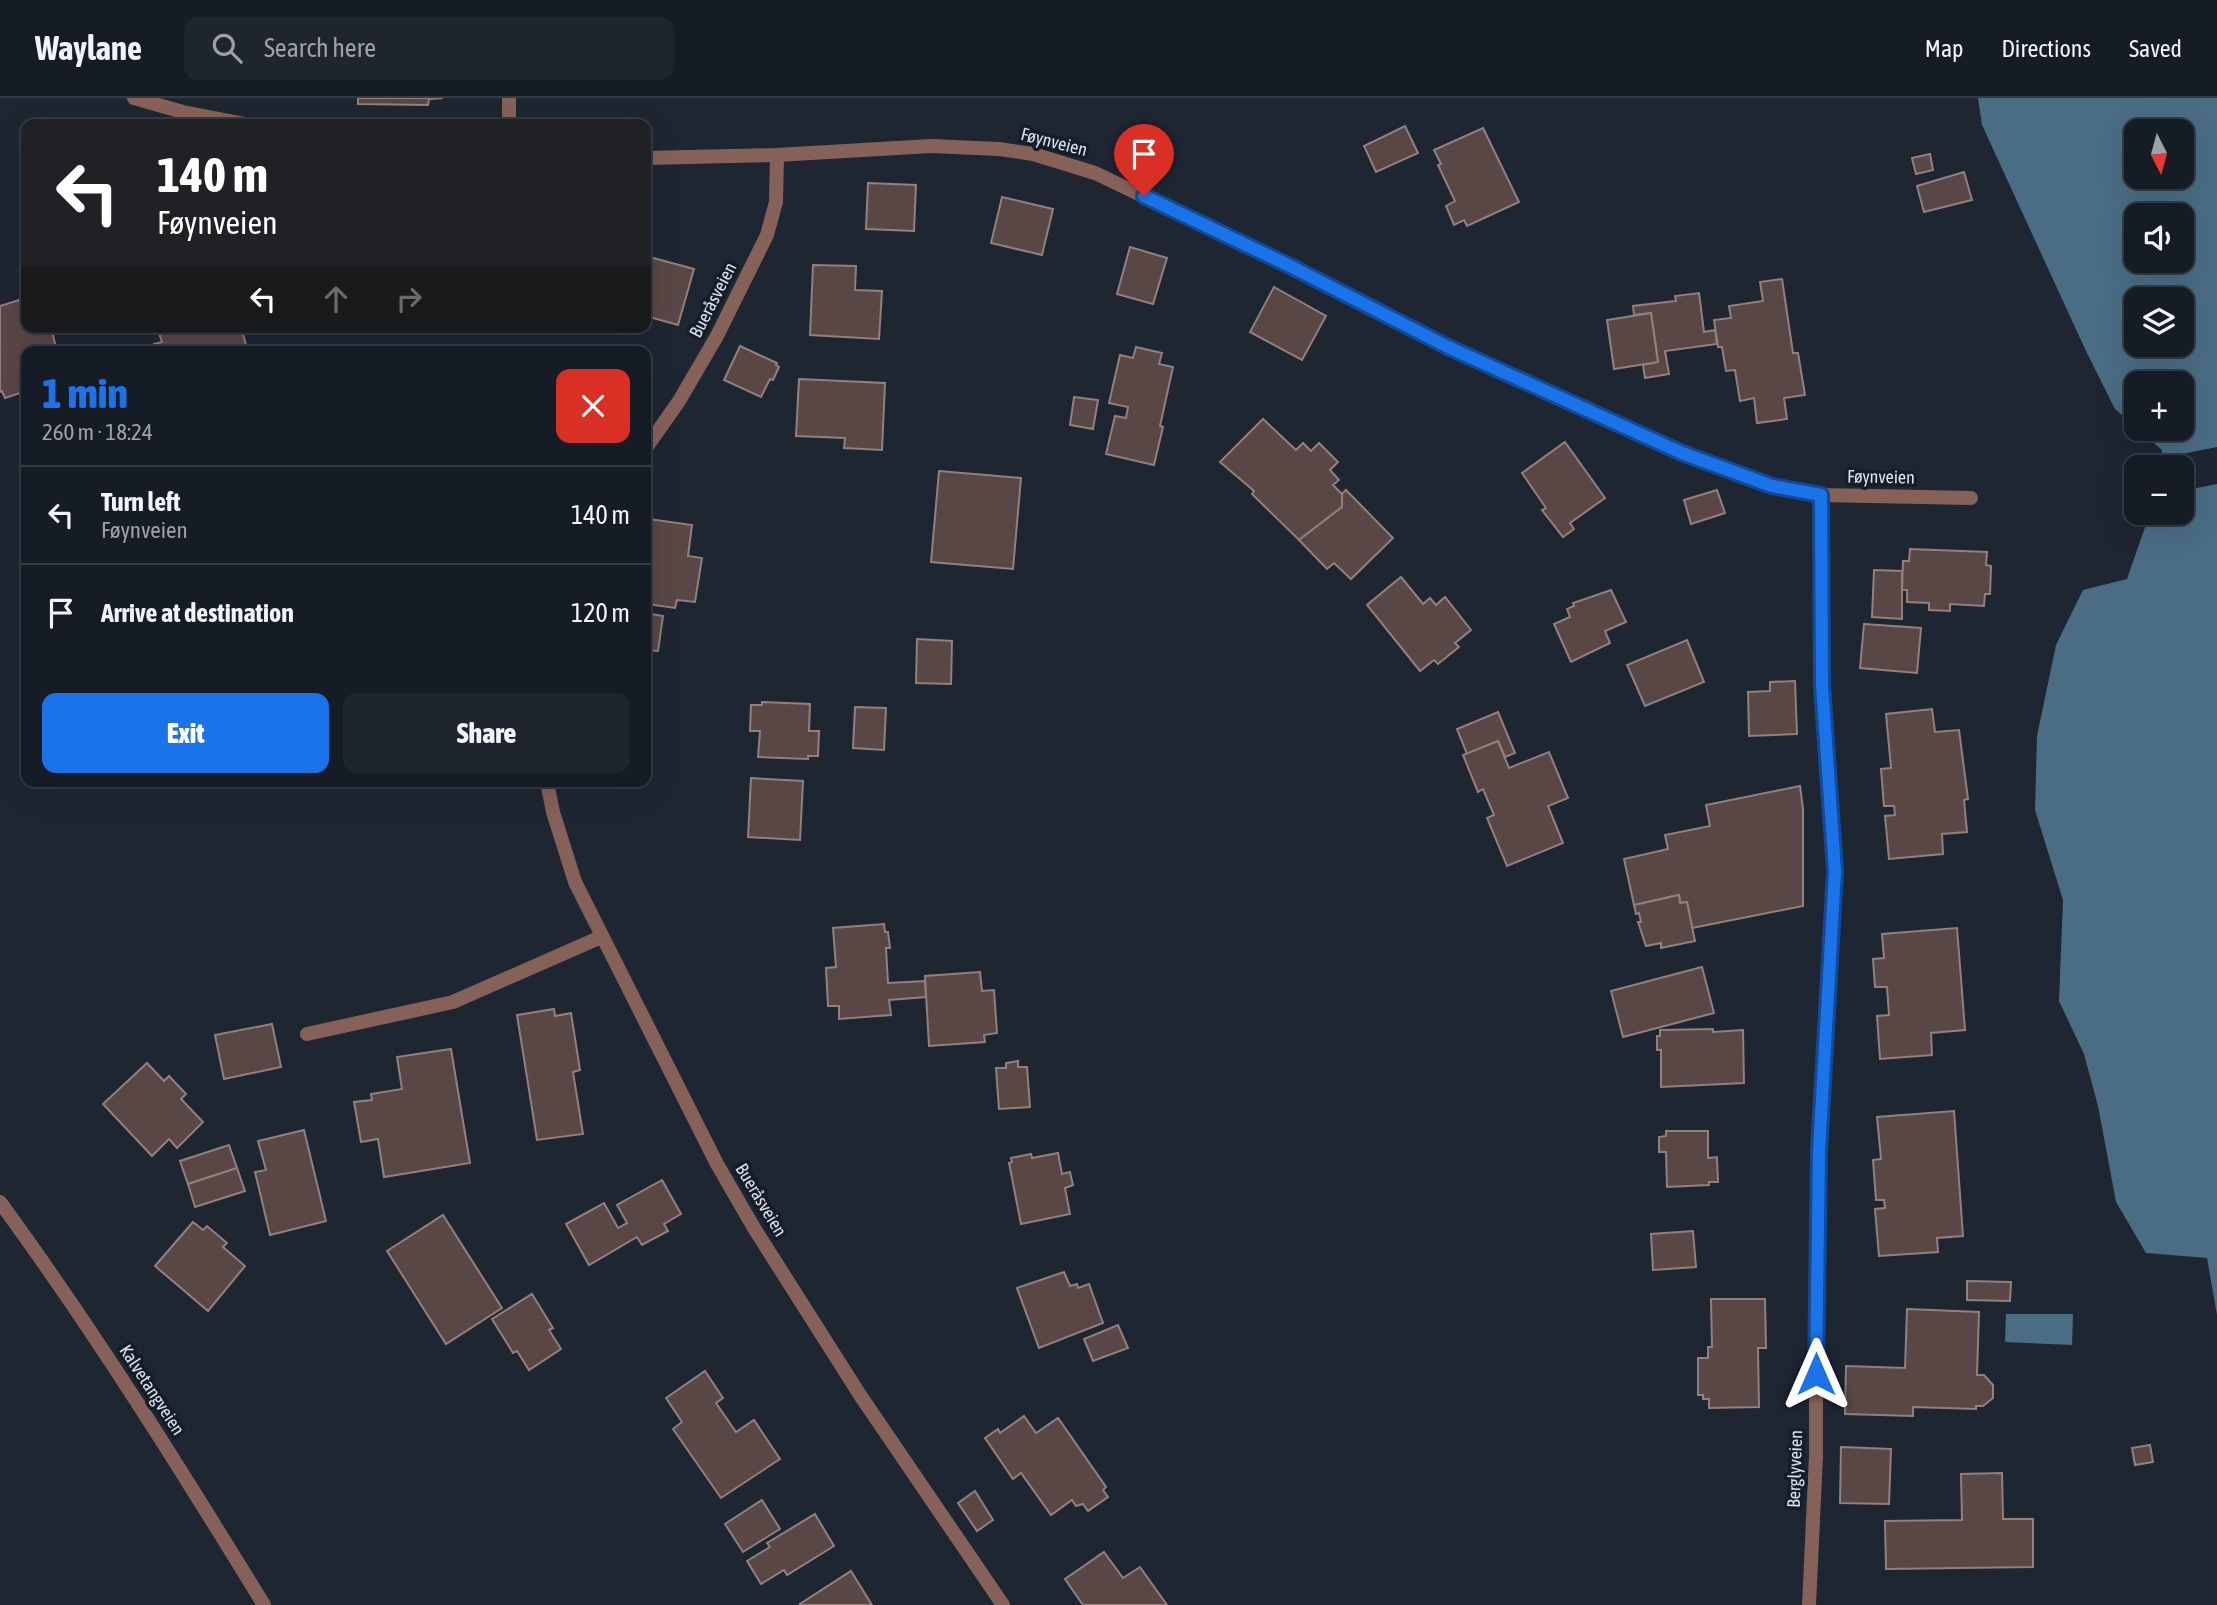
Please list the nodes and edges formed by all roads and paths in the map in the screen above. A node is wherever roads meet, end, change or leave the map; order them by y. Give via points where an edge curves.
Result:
1 (134, 98) edge
2 (509, 98) edge
3 (219, 119) edge
4 (509, 119) edge
5 (777, 155) junction
6 (651, 158) edge
7 (651, 441) edge
8 (1821, 495) junction
9 (1971, 498) dead end
10 (548, 787) edge
11 (601, 937) junction
12 (307, 1034) dead end
13 (0, 1202) edge
14 (264, 1605) edge
15 (1003, 1605) edge
16 (1809, 1605) edge

1 - 3 street
2 - 4 street
5 - 6 street, Føynveien
5 - 7 street, Bueråsveien via 776,202 767,235 717,335
5 - 8 street, Føynveien via 931,146 999,149 1095,173 1448,347 1682,453 1772,486
8 - 9 street, Føynveien
8 - 16 street, Berglyveien via 1822,685 1835,871 1819,1151 1816,1456
10 - 11 street, Bueråsveien via 575,882
11 - 12 street via 453,1002
11 - 15 street, Bueråsveien via 754,1228 860,1395
13 - 14 street, Kalvetangveien via 64,1290

